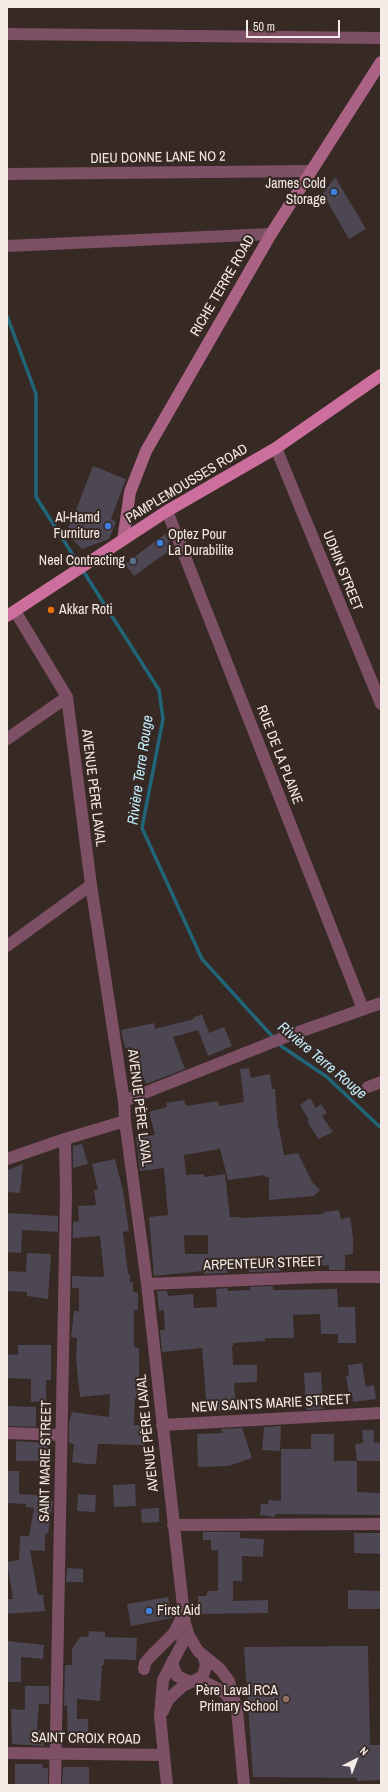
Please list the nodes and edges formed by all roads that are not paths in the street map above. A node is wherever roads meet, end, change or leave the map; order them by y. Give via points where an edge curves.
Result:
1 (7, 34) edge
2 (381, 38) edge
3 (381, 62) edge
4 (310, 171) junction
5 (7, 174) edge
6 (271, 234) junction
7 (7, 246) edge
8 (381, 375) edge
9 (276, 448) junction
10 (167, 511) junction
11 (123, 540) junction
12 (11, 614) edge
13 (67, 697) junction
14 (381, 704) edge
15 (7, 739) edge
16 (91, 885) junction
17 (7, 946) edge
18 (381, 1003) edge
19 (363, 1010) junction
20 (381, 1082) edge
21 (368, 1087) dead end
22 (124, 1101) junction
23 (125, 1121) junction
24 (65, 1139) junction
25 (7, 1159) edge
26 (381, 1277) edge
27 (147, 1284) junction
28 (381, 1413) edge
29 (162, 1425) junction
30 (7, 1433) edge
31 (61, 1435) junction
32 (381, 1524) edge
33 (173, 1525) junction
34 (185, 1619) junction
35 (201, 1653) junction
36 (176, 1656) junction
37 (144, 1670) dead end
38 (193, 1681) junction
39 (237, 1710) junction
40 (160, 1716) junction
41 (7, 1753) edge
42 (56, 1753) junction
43 (164, 1755) junction
44 (55, 1785) edge
45 (167, 1785) edge
46 (244, 1785) edge

1 - 2 street
3 - 4 main road, RICHE TERRE ROAD
4 - 5 street, DIEU DONNE LANE NO 2
4 - 6 main road, RICHE TERRE ROAD
6 - 7 street
6 - 11 main road, RICHE TERRE ROAD via 146,451 130,492
8 - 9 main road, PAMPLEMOUSSES ROAD
9 - 10 main road, PAMPLEMOUSSES ROAD
9 - 14 street, UDHIN STREET
10 - 11 main road, PAMPLEMOUSSES ROAD
10 - 19 street, RUE DE LA PLAINE
11 - 12 main road, PAMPLEMOUSSES ROAD
12 - 13 street, AVENUE PÈRE LAVAL
13 - 15 street
13 - 16 street, AVENUE PÈRE LAVAL
16 - 17 street
16 - 22 street, AVENUE PÈRE LAVAL
18 - 19 street
19 - 22 street via 293,1034
20 - 21 street
22 - 23 street, AVENUE PÈRE LAVAL
23 - 24 street
23 - 27 street, AVENUE PÈRE LAVAL
24 - 25 street
24 - 31 street, SAINT MARIE STREET
26 - 27 street, ARPENTEUR STREET
27 - 29 street, AVENUE PÈRE LAVAL
28 - 29 street, NEW SAINTS MARIE STREET
29 - 33 street, AVENUE PÈRE LAVAL
30 - 31 street
31 - 42 street, SAINT MARIE STREET
32 - 33 street
33 - 34 street, AVENUE PÈRE LAVAL
34 - 35 street via 189,1636
34 - 36 street via 184,1636
34 - 37 street via 174,1634 150,1656
35 - 36 street via 188,1648
35 - 38 street via 206,1669 201,1677
35 - 39 street via 220,1669 229,1681
36 - 38 street via 173,1666 177,1676
36 - 40 street via 163,1680
38 - 39 street via 205,1682 226,1694
38 - 40 street via 183,1686 168,1700
39 - 46 street
40 - 43 street
41 - 42 street, SAINT CROIX ROAD
42 - 43 street, SAINT CROIX ROAD
42 - 44 street, SAINT MARIE STREET
43 - 45 street

